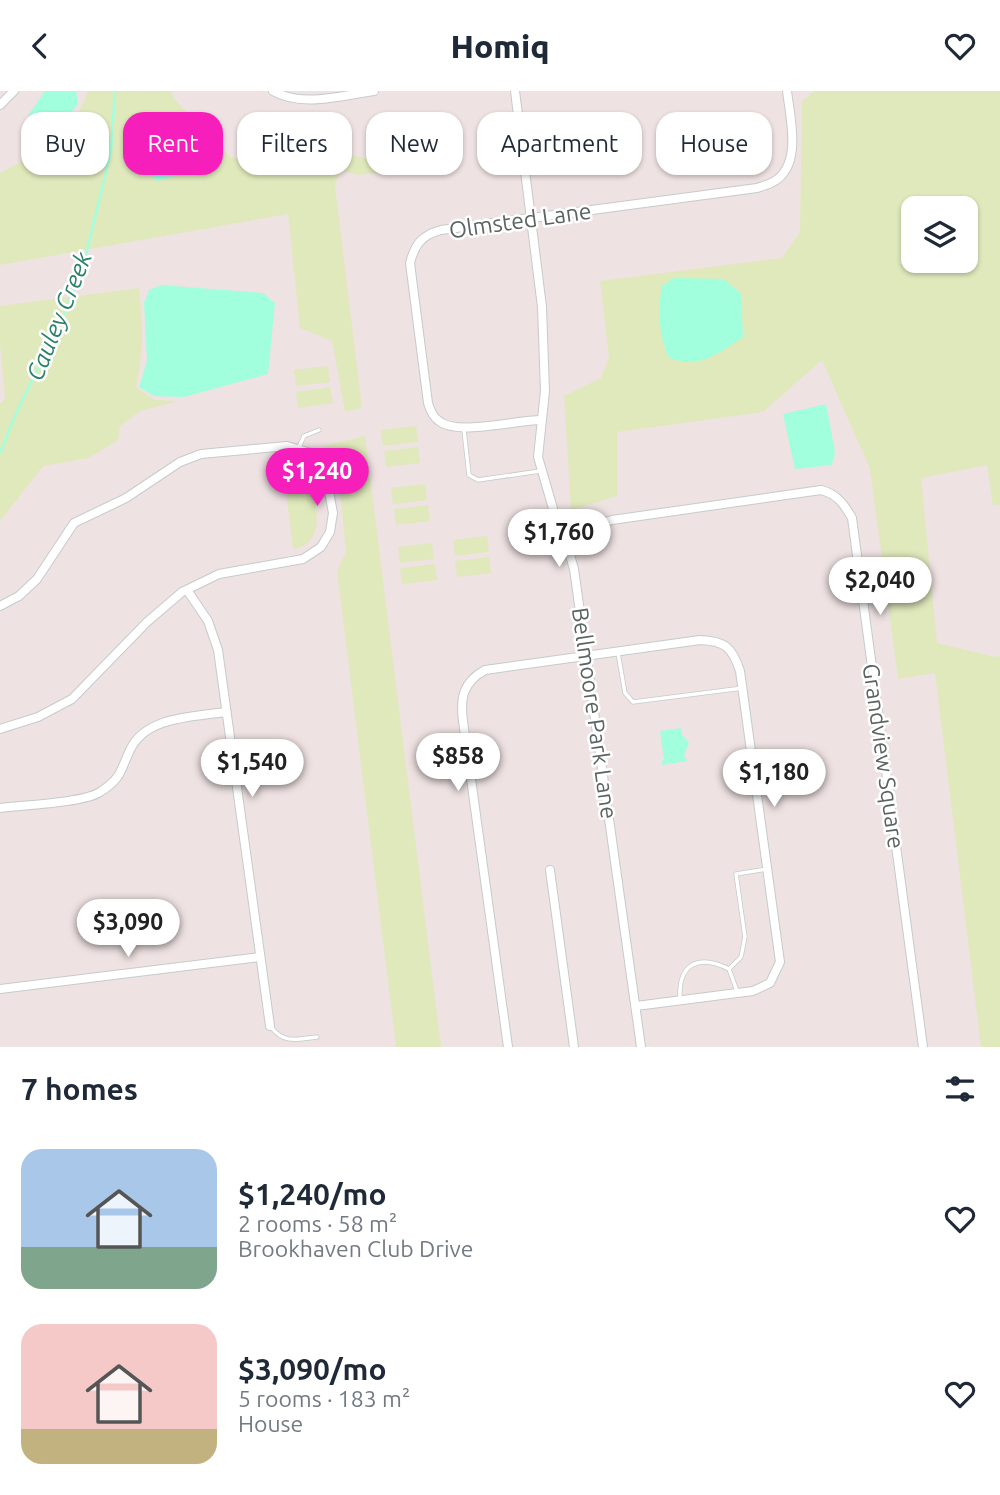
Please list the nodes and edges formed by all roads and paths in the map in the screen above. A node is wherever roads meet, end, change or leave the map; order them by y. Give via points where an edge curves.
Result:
1 (14, 91) edge
2 (273, 91) edge
3 (374, 91) edge
4 (515, 91) edge
5 (787, 91) edge
6 (328, 94) edge
7 (0, 105) edge
8 (530, 218) junction
9 (541, 420) junction
10 (464, 428) junction
11 (319, 430) dead end
12 (298, 449) junction
13 (542, 471) junction
14 (564, 535) junction
15 (187, 590) junction
16 (0, 606) edge
17 (618, 651) junction
18 (586, 655) junction
19 (743, 688) junction
20 (225, 712) junction
21 (0, 729) edge
22 (0, 808) edge
23 (767, 869) junction
24 (550, 870) dead end
25 (260, 957) junction
26 (729, 969) junction
27 (0, 989) edge
28 (738, 993) junction
29 (680, 1000) junction
30 (635, 1006) junction
31 (270, 1026) joint
32 (317, 1037) dead end
33 (508, 1047) edge
34 (574, 1047) edge
35 (641, 1047) edge
36 (923, 1047) edge

1 - 7 street
2 - 6 street via 296,99
3 - 6 street
4 - 8 street, Bellmoore Park Lane
5 - 8 street, Olmsted Lane via 793,145 776,181 757,188
8 - 9 street, Bellmoore Park Lane via 542,307 545,391
8 - 10 street, Olmsted Lane via 428,233 413,250 410,263 428,403 437,421
9 - 10 street, Olmsted Lane
9 - 13 street, Bellmoore Park Lane via 538,457
10 - 13 lane via 469,475 478,480
11 - 12 lane via 304,436
12 - 15 street via 324,465 333,513 321,547 303,559 219,575
12 - 16 street via 287,446 201,454 180,462 126,498 74,523 37,579
13 - 14 street, Bellmoore Park Lane
14 - 18 street, Bellmoore Park Lane via 574,569
14 - 36 street, Grandview Square via 612,520 821,490 843,502 852,518
15 - 20 street via 215,638
15 - 21 street via 147,622 72,699 38,717
17 - 18 street
17 - 19 street via 719,641 736,660
17 - 19 lane via 625,693 633,702
18 - 30 street, Bellmoore Park Lane
18 - 33 street via 485,670 470,681 461,697
19 - 23 street
20 - 22 street via 151,727 130,749 118,778 98,794
20 - 25 street
23 - 26 lane via 736,874 745,937 741,957
23 - 28 street via 780,962 770,983
24 - 34 street
25 - 27 street
25 - 31 street
26 - 28 lane
26 - 29 lane via 706,961 690,967 682,975
28 - 29 street
29 - 30 street
30 - 35 street, Bellmoore Park Lane
31 - 32 lane via 286,1040

